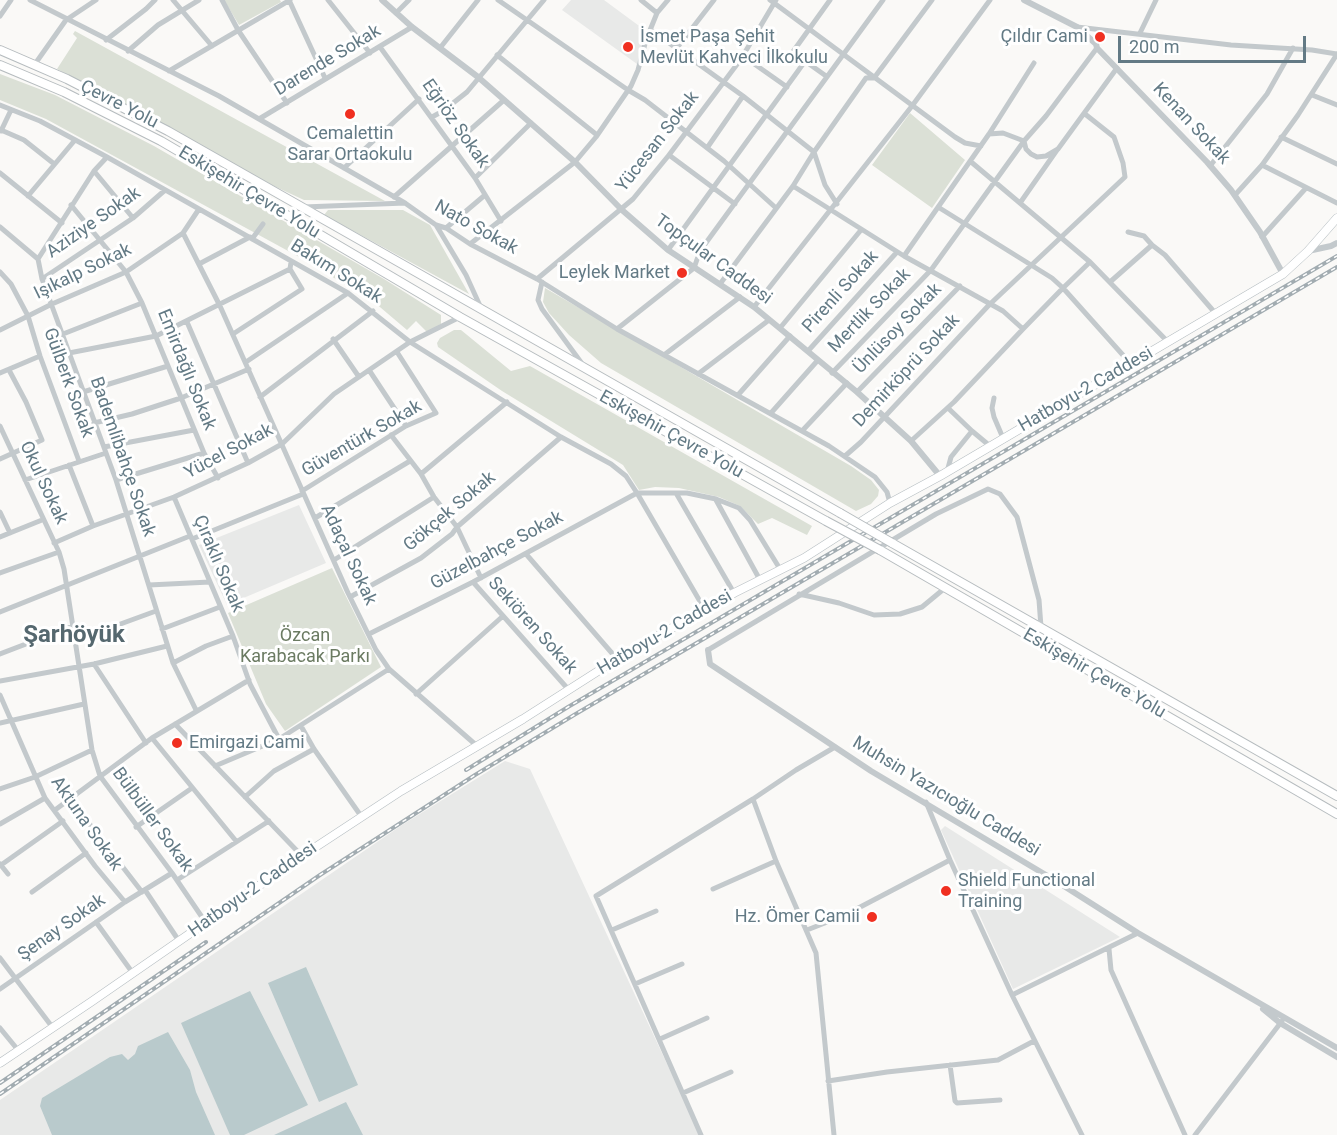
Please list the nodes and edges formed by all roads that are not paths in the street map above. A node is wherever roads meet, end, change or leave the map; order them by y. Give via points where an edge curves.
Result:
1 (11, 0) edge
2 (96, 0) edge
3 (154, 0) edge
4 (173, 0) edge
5 (199, 0) edge
6 (222, 0) edge
7 (290, 0) edge
8 (328, 0) edge
9 (382, 0) edge
10 (409, 0) edge
11 (478, 0) edge
12 (498, 0) edge
13 (544, 0) edge
14 (641, 0) edge
15 (668, 0) edge
16 (714, 0) edge
17 (830, 0) edge
18 (883, 0) edge
19 (932, 0) edge
20 (990, 0) edge
21 (1024, 0) edge
22 (1156, 0) edge
23 (34, 1) edge
24 (773, 1) edge
25 (180, 11) junction
26 (396, 13) junction
27 (657, 13) junction
28 (0, 16) edge
29 (527, 19) junction
30 (66, 20) junction
31 (412, 27) junction
32 (1077, 27) junction
33 (809, 29) junction
34 (238, 30) junction
35 (651, 30) junction
36 (1140, 33) junction
37 (106, 40) junction
38 (212, 46) junction
39 (380, 47) junction
40 (440, 48) junction
41 (1097, 48) junction
42 (1293, 48) junction
43 (676, 49) junction
44 (0, 50) edge
45 (128, 51) junction
46 (370, 52) junction
47 (843, 54) junction
48 (1337, 54) edge
49 (497, 55) junction
50 (743, 56) junction
51 (805, 62) junction
52 (1034, 63) dead end
53 (0, 64) edge
54 (35, 64) junction
55 (1117, 68) junction
56 (0, 70) edge
57 (169, 71) junction
58 (22, 74) junction
59 (826, 76) junction
60 (478, 77) junction
61 (326, 78) junction
62 (874, 78) junction
63 (723, 82) junction
64 (787, 87) junction
65 (628, 90) junction
66 (1312, 95) junction
67 (743, 96) junction
68 (419, 99) junction
69 (504, 100) junction
70 (287, 103) junction
71 (0, 105) edge
72 (1337, 105) edge
73 (912, 106) junction
74 (11, 110) junction
75 (1085, 114) junction
76 (767, 115) junction
77 (432, 117) junction
78 (259, 119) junction
79 (531, 123) junction
80 (0, 131) edge
81 (686, 132) junction
82 (787, 132) junction
83 (989, 134) junction
84 (597, 135) junction
85 (1281, 137) junction
86 (75, 140) junction
87 (1024, 141) junction
88 (981, 146) junction
89 (451, 147) junction
90 (707, 148) junction
91 (1058, 149) junction
92 (814, 152) junction
93 (669, 155) junction
94 (107, 157) junction
95 (970, 161) junction
96 (575, 162) junction
97 (53, 164) junction
98 (1337, 164) edge
99 (1262, 165) junction
100 (730, 166) junction
101 (1210, 166) junction
102 (344, 168) junction
103 (94, 171) junction
104 (0, 173) edge
105 (475, 178) junction
106 (994, 182) junction
107 (749, 183) junction
108 (793, 186) junction
109 (712, 188) junction
110 (1306, 188) junction
111 (164, 191) junction
112 (485, 195) junction
113 (1234, 195) junction
114 (28, 196) junction
115 (394, 197) junction
116 (405, 203) junction
117 (1020, 203) junction
118 (1337, 203) edge
119 (735, 204) junction
120 (837, 204) junction
121 (71, 205) junction
122 (302, 207) junction
123 (938, 207) junction
124 (776, 208) junction
125 (199, 209) junction
126 (622, 210) junction
127 (832, 211) junction
128 (132, 218) junction
129 (1337, 218) edge
130 (501, 221) junction
131 (62, 223) junction
132 (964, 223) junction
133 (262, 224) dead end
134 (436, 225) junction
135 (0, 226) edge
136 (446, 228) junction
137 (861, 230) junction
138 (1128, 232) dead end
139 (183, 233) junction
140 (1262, 237) junction
141 (251, 238) junction
142 (1061, 238) junction
143 (100, 240) junction
144 (1337, 243) edge
145 (470, 244) junction
146 (1152, 245) junction
147 (668, 250) junction
148 (1308, 251) junction
149 (897, 252) junction
150 (904, 256) junction
151 (38, 259) junction
152 (291, 262) junction
153 (1090, 262) junction
154 (199, 264) junction
155 (1032, 265) junction
156 (694, 268) junction
157 (290, 269) junction
158 (931, 270) junction
159 (0, 272) edge
160 (126, 272) junction
161 (1283, 274) junction
162 (42, 279) junction
163 (540, 280) junction
164 (1110, 282) junction
165 (720, 284) junction
166 (960, 286) junction
167 (1063, 288) junction
168 (348, 293) junction
169 (740, 297) junction
170 (142, 303) junction
171 (52, 304) junction
172 (989, 305) junction
173 (220, 306) junction
174 (754, 307) junction
175 (372, 311) junction
176 (483, 312) junction
177 (1216, 314) junction
178 (28, 316) junction
179 (460, 317) junction
180 (769, 320) junction
181 (187, 322) junction
182 (780, 328) junction
183 (617, 329) junction
184 (1023, 329) junction
185 (0, 330) edge
186 (63, 334) junction
187 (233, 334) junction
188 (156, 336) junction
189 (790, 336) junction
190 (333, 339) junction
191 (410, 342) junction
192 (1168, 342) junction
193 (808, 351) junction
194 (397, 352) junction
195 (69, 353) junction
196 (664, 355) junction
197 (40, 356) junction
198 (818, 360) junction
199 (246, 362) junction
200 (1130, 363) junction
201 (168, 366) junction
202 (584, 368) junction
203 (249, 369) junction
204 (9, 370) junction
205 (369, 370) junction
206 (0, 373) edge
207 (832, 373) junction
208 (698, 374) junction
209 (358, 377) junction
210 (847, 383) junction
211 (215, 384) junction
212 (83, 392) junction
213 (857, 392) junction
214 (738, 395) junction
215 (260, 397) junction
216 (181, 398) junction
217 (994, 398) dead end
218 (507, 402) junction
219 (948, 408) junction
220 (771, 413) junction
221 (884, 417) junction
222 (94, 423) junction
223 (0, 426) edge
224 (406, 426) junction
225 (194, 430) junction
226 (802, 431) junction
227 (972, 431) junction
228 (391, 435) junction
229 (561, 437) junction
230 (1003, 438) junction
231 (911, 441) junction
232 (282, 444) junction
233 (990, 446) junction
234 (105, 450) junction
235 (12, 453) junction
236 (204, 453) junction
237 (845, 456) junction
238 (0, 459) edge
239 (80, 460) junction
240 (410, 461) junction
241 (248, 463) junction
242 (69, 465) junction
243 (421, 474) junction
244 (944, 474) junction
245 (218, 478) junction
246 (25, 480) junction
247 (116, 480) junction
248 (303, 492) junction
249 (637, 493) junction
250 (676, 493) junction
251 (434, 497) junction
252 (174, 498) junction
253 (716, 499) junction
254 (890, 503) junction
255 (0, 512) edge
256 (127, 514) junction
257 (315, 518) junction
258 (42, 520) junction
259 (93, 526) junction
260 (457, 527) junction
261 (10, 533) junction
262 (0, 537) edge
263 (191, 538) junction
264 (54, 543) junction
265 (58, 552) junction
266 (526, 554) junction
267 (141, 557) junction
268 (334, 560) junction
269 (780, 568) junction
270 (0, 573) edge
271 (481, 578) junction
272 (760, 580) junction
273 (210, 582) junction
274 (474, 582) junction
275 (148, 585) junction
276 (67, 586) junction
277 (945, 588) junction
278 (734, 593) junction
279 (799, 594) junction
280 (350, 597) junction
281 (220, 607) junction
282 (705, 610) junction
283 (156, 611) junction
284 (0, 612) edge
285 (503, 616) junction
286 (73, 626) junction
287 (1041, 627) junction
288 (162, 629) junction
289 (369, 634) junction
290 (233, 636) junction
291 (74, 642) junction
292 (167, 646) junction
293 (708, 650) joint
294 (0, 654) edge
295 (616, 659) junction
296 (173, 663) junction
297 (94, 664) junction
298 (80, 667) junction
299 (389, 669) junction
300 (249, 680) junction
301 (0, 681) edge
302 (568, 689) junction
303 (416, 694) junction
304 (0, 695) edge
305 (84, 704) junction
306 (196, 710) junction
307 (11, 720) junction
308 (0, 723) edge
309 (174, 724) junction
310 (301, 726) junction
311 (152, 738) junction
312 (279, 739) junction
313 (146, 742) junction
314 (476, 745) junction
315 (835, 747) junction
316 (314, 749) junction
317 (92, 750) junction
318 (215, 766) junction
319 (100, 776) junction
320 (36, 777) junction
321 (192, 788) junction
322 (0, 789) edge
323 (1337, 796) edge
324 (245, 797) junction
325 (45, 798) junction
326 (753, 799) junction
327 (71, 800) junction
328 (926, 802) junction
329 (55, 810) junction
330 (1337, 814) edge
331 (362, 816) junction
332 (63, 821) junction
333 (269, 821) junction
334 (0, 825) edge
335 (136, 827) junction
336 (236, 841) junction
337 (86, 853) junction
338 (302, 856) junction
339 (950, 860) junction
340 (776, 861) junction
341 (0, 865) edge
342 (172, 873) junction
343 (8, 874) dead end
344 (177, 880) junction
345 (712, 890) dead end
346 (143, 891) junction
347 (32, 892) dead end
348 (125, 902) junction
349 (656, 911) dead end
350 (96, 922) junction
351 (206, 922) junction
352 (612, 930) junction
353 (807, 930) junction
354 (1138, 933) junction
355 (179, 941) junction
356 (1109, 949) junction
357 (0, 958) edge
358 (682, 964) dead end
359 (132, 972) junction
360 (15, 979) junction
361 (635, 984) junction
362 (0, 989) edge
363 (1012, 995) junction
364 (707, 1018) dead end
365 (1282, 1020) junction
366 (0, 1028) edge
367 (53, 1028) junction
368 (660, 1039) junction
369 (1034, 1041) junction
370 (1337, 1048) edge
371 (18, 1050) junction
372 (1337, 1057) edge
373 (0, 1063) edge
374 (950, 1065) junction
375 (730, 1072) dead end
376 (828, 1081) junction
377 (682, 1092) junction
378 (1000, 1100) dead end
379 (701, 1135) edge
380 (834, 1135) edge
381 (1082, 1135) edge
382 (1185, 1135) edge
383 (1195, 1135) edge

1 - 28 street
2 - 30 street
3 - 37 street
4 - 25 street
5 - 25 street
6 - 34 street
7 - 34 street
7 - 61 street
8 - 46 street
9 - 26 street, Topçular Caddesi
10 - 26 street
11 - 40 street
12 - 29 street
13 - 29 street
14 - 27 street
15 - 27 street
16 - 43 street
17 - 33 street
18 - 47 street
19 - 62 street
20 - 73 street
21 - 32 street, Kenan Sokak
22 - 36 street
23 - 30 street, Nato Sokak
24 - 33 street
24 - 50 street, Yücesan Sokak
25 - 38 street
25 - 45 street
26 - 31 street, Topçular Caddesi
27 - 35 street
29 - 49 street
29 - 65 street
30 - 37 street, Nato Sokak
30 - 54 street
31 - 39 street, Darende Sokak
31 - 40 street, Topçular Caddesi
32 - 36 street
32 - 41 street, Kenan Sokak
33 - 47 street
33 - 51 street via 792,53
34 - 38 street
34 - 70 street
35 - 43 street
35 - 65 street
36 - 42 street via 1231,45
37 - 45 street, Nato Sokak
38 - 57 street
39 - 46 street, Darende Sokak
39 - 68 street, Eğriöz Sokak
40 - 60 street, Topçular Caddesi
41 - 55 street, Kenan Sokak
41 - 87 street, Mertlik Sokak
42 - 48 street
42 - 101 street via 1267,94
43 - 63 street
44 - 54 highway, Çevre Yolu
45 - 57 street, Nato Sokak
46 - 61 street, Darende Sokak
47 - 59 street
47 - 62 street
48 - 66 street
49 - 60 street
49 - 84 street
50 - 63 street, Yücesan Sokak
50 - 64 street
51 - 59 street
51 - 64 street
52 - 83 street
53 - 58 highway, Eskişehir Çevre Yolu
54 - 122 highway, Çevre Yolu via 168,131
55 - 75 street
55 - 101 street, Kenan Sokak
56 - 58 highway
57 - 78 street, Nato Sokak
58 - 179 highway, Eskişehir Çevre Yolu via 161,141
59 - 82 street
60 - 69 street, Topçular Caddesi
60 - 77 street via 459,99
61 - 70 street, Darende Sokak
62 - 73 street
62 - 92 street via 866,78
63 - 67 street
63 - 81 street, Yücesan Sokak
64 - 76 street
65 - 81 street
65 - 84 street
66 - 72 street
66 - 85 street
67 - 76 street
67 - 90 street
68 - 77 street, Eğriöz Sokak
68 - 102 street
69 - 79 street, Topçular Caddesi
69 - 89 street
70 - 78 street, Darende Sokak
71 - 74 street, Bakım Sokak
73 - 88 street via 955,138
73 - 120 street
74 - 80 street
74 - 86 street, Bakım Sokak
75 - 91 street
75 - 142 street, Demirköprü Sokak via 1114,137 1125,177
76 - 82 street
76 - 100 street
77 - 89 street, Eğriöz Sokak
78 - 102 street, Nato Sokak
79 - 96 street, Topçular Caddesi
79 - 105 street
80 - 97 street via 24,140
81 - 90 street
81 - 93 street, Yücesan Sokak
82 - 92 street
82 - 107 street
83 - 87 street via 1003,133
83 - 88 street
84 - 96 street
85 - 98 street
85 - 99 street
86 - 94 street, Bakım Sokak
86 - 97 street
87 - 91 street via 1026,149 1036,157
87 - 106 street, Mertlik Sokak
88 - 95 street
89 - 105 street, Eğriöz Sokak
89 - 115 street
90 - 100 street
91 - 117 street
92 - 108 street
92 - 120 street via 825,185
93 - 109 street
93 - 126 street, Yücesan Sokak
94 - 103 street
94 - 111 street, Bakım Sokak
95 - 106 street
95 - 123 street
96 - 126 street, Topçular Caddesi
96 - 130 street
97 - 114 street
99 - 110 street
99 - 113 street
100 - 107 street
100 - 109 street
101 - 113 street, Kenan Sokak
102 - 115 street, Nato Sokak
103 - 121 street
103 - 128 street
104 - 114 street
105 - 112 street, Eğriöz Sokak
106 - 117 street
106 - 132 street, Mertlik Sokak
107 - 119 street
107 - 124 street
108 - 124 street
108 - 127 street
109 - 119 street
109 - 147 street
110 - 118 street
110 - 140 street
111 - 125 street, Bakım Sokak
111 - 128 street, Aziziye Sokak
112 - 130 street, Eğriöz Sokak
112 - 136 street
113 - 140 street, Kenan Sokak
114 - 131 street
115 - 116 street, Nato Sokak
116 - 122 street
116 - 134 street, Nato Sokak
117 - 142 street
119 - 156 street via 700,251
120 - 127 street
121 - 131 street
121 - 143 street, Emirdağlı Sokak
122 - 176 highway, Çevre Yolu
123 - 132 street
123 - 150 street
124 - 165 street
125 - 139 street, Işıkalp Sokak
125 - 141 street, Bakım Sokak
126 - 147 street, Topçular Caddesi
126 - 163 street, Yücesan Sokak
127 - 137 street
127 - 174 street
128 - 143 street, Aziziye Sokak
129 - 148 main road, Hatboyu-2 Caddesi
130 - 145 street
131 - 151 street
132 - 155 street
132 - 158 street, Mertlik Sokak
133 - 141 street
134 - 136 street, Nato Sokak
134 - 176 street
135 - 151 street
136 - 145 street, Nato Sokak
137 - 149 street
137 - 182 street
138 - 146 street via 1144,236
139 - 154 street, Adaçal Sokak
139 - 160 street, Işıkalp Sokak
140 - 161 street, Kenan Sokak
141 - 152 street, Bakım Sokak
141 - 154 street
142 - 153 street
142 - 155 street, Demirköprü Sokak
143 - 160 street, Emirdağlı Sokak
143 - 162 street, Aziziye Sokak
144 - 148 street
145 - 163 street, Nato Sokak
146 - 164 street
146 - 177 street
147 - 156 street, Topçular Caddesi
148 - 161 main road, Hatboyu-2 Caddesi
149 - 150 street
149 - 193 street, Pirenli Sokak
150 - 158 street
151 - 162 street, Bademlibahçe Sokak
152 - 157 street
152 - 168 street, Bakım Sokak
153 - 164 street
153 - 167 street
154 - 173 street, Adaçal Sokak
155 - 167 street
155 - 172 street, Demirköprü Sokak
156 - 165 street, Topçular Caddesi
156 - 183 street
157 - 173 street
157 - 187 street via 302,289
158 - 166 street
158 - 207 street, Mertlik Sokak
159 - 178 street, Gülberk Sokak
160 - 170 street, Emirdağlı Sokak
160 - 171 street, Işıkalp Sokak
161 - 177 main road, Hatboyu-2 Caddesi
162 - 171 street, Bademlibahçe Sokak
163 - 183 street, Nato Sokak
163 - 202 street via 538,300 542,309
164 - 192 street
165 - 169 street, Topçular Caddesi
166 - 172 street
166 - 213 street, Ünlüsoy Sokak
167 - 184 street
167 - 200 street
168 - 175 street, Bakım Sokak
168 - 199 street
169 - 174 street, Topçular Caddesi
169 - 196 street
170 - 186 street
170 - 188 street, Emirdağlı Sokak
171 - 178 street, Işıkalp Sokak
171 - 186 street, Bademlibahçe Sokak
172 - 184 street via 1003,311
172 - 221 street, Demirköprü Sokak
173 - 181 street
173 - 187 street, Adaçal Sokak
174 - 180 street, Topçular Caddesi
175 - 190 street
175 - 191 street, Bakım Sokak
176 - 202 highway, Eskişehir Çevre Yolu
177 - 192 main road, Hatboyu-2 Caddesi
178 - 185 street, Işıkalp Sokak
178 - 197 street, Gülberk Sokak
179 - 191 street, Yücel Sokak
179 - 277 highway, Eskişehir Çevre Yolu, bridge
180 - 182 street, Topçular Caddesi
180 - 208 street
181 - 188 street
181 - 211 street
182 - 189 street, Topçular Caddesi
183 - 196 street, Nato Sokak
184 - 219 street
186 - 195 street, Bademlibahçe Sokak
187 - 199 street, Adaçal Sokak
188 - 195 street
188 - 201 street, Emirdağlı Sokak
189 - 193 street, Topçular Caddesi
189 - 214 street
190 - 209 street
190 - 215 street
191 - 194 street, Yücel Sokak
191 - 218 street, Bakım Sokak
192 - 200 main road, Hatboyu-2 Caddesi
193 - 198 street, Topçular Caddesi
194 - 205 street, Yücel Sokak
194 - 224 street, Güventürk Sokak via 436,413
195 - 212 street, Bademlibahçe Sokak
196 - 208 street, Nato Sokak
197 - 204 street
197 - 239 street, Gülberk Sokak
198 - 207 street, Topçular Caddesi
198 - 220 street
199 - 203 street, Adaçal Sokak
200 - 230 main road, Hatboyu-2 Caddesi
201 - 212 street
201 - 216 street, Emirdağlı Sokak
202 - 287 highway, Eskişehir Çevre Yolu, bridge
203 - 211 street
203 - 215 street, Adaçal Sokak
204 - 206 street
204 - 235 street via 42,440
205 - 209 street, Yücel Sokak
205 - 224 street
207 - 210 street, Topçular Caddesi
208 - 214 street, Nato Sokak
209 - 232 street, Yücel Sokak via 334,394
210 - 213 street, Topçular Caddesi
210 - 226 street
211 - 216 street
211 - 241 street
212 - 222 street, Bademlibahçe Sokak
213 - 221 street, Topçular Caddesi
214 - 220 street, Nato Sokak
215 - 232 street, Adaçal Sokak
216 - 222 street
216 - 225 street, Emirdağlı Sokak
217 - 230 street via 994,417
218 - 229 street, Bakım Sokak
218 - 243 street
219 - 227 street
219 - 231 street
220 - 226 street, Nato Sokak
221 - 231 street, Topçular Caddesi
221 - 237 street, Demirköprü Sokak
222 - 234 street, Bademlibahçe Sokak
223 - 235 street, Okul Sokak
224 - 228 street, Güventürk Sokak
225 - 234 street
225 - 236 street, Emirdağlı Sokak
226 - 237 street, Nato Sokak
227 - 233 street
227 - 244 street via 951,457
228 - 240 street, Sekiören Sokak
228 - 248 street, Güventürk Sokak
229 - 249 street, Bakım Sokak via 611,464 626,476
229 - 260 street, Gökçek Sokak
230 - 233 main road, Hatboyu-2 Caddesi
231 - 244 street, Topçular Caddesi
232 - 241 street, Yücel Sokak
232 - 248 street, Adaçal Sokak
233 - 244 main road, Hatboyu-2 Caddesi
234 - 239 street
234 - 247 street, Bademlibahçe Sokak
235 - 238 street
235 - 246 street, Okul Sokak
236 - 245 street, Emirdağlı Sokak
236 - 247 street
237 - 254 street, Nato Sokak via 875,477
239 - 242 street
240 - 243 street, Sekiören Sokak
240 - 257 street
241 - 245 street, Yücel Sokak
242 - 246 street
242 - 259 street
243 - 251 street, Sekiören Sokak
244 - 254 main road, Hatboyu-2 Caddesi
245 - 252 street, Yücel Sokak
246 - 258 street, Okul Sokak
247 - 256 street, Bademlibahçe Sokak
248 - 257 street, Adaçal Sokak
248 - 263 street, Güventürk Sokak
249 - 250 street
249 - 266 street, Güzelbahçe Sokak
249 - 282 street, Bakım Sokak
250 - 253 street
250 - 278 street
251 - 260 street, Sekiören Sokak
251 - 268 street
252 - 256 street, Yücel Sokak
252 - 263 street, Çıraklı Sokak
253 - 269 street via 739,508
253 - 272 street
254 - 269 main road, Hatboyu-2 Caddesi via 804,558
255 - 261 street
256 - 259 street, Yücel Sokak
256 - 267 street, Bademlibahçe Sokak
257 - 268 street, Adaçal Sokak
258 - 261 street
258 - 264 street, Okul Sokak
259 - 264 street, Yücel Sokak
260 - 271 street, Sekiören Sokak
260 - 280 street, Gökçek Sokak via 422,558
261 - 262 street
263 - 267 street, Güventürk Sokak
263 - 273 street, Çıraklı Sokak
264 - 265 street, Okul Sokak
265 - 270 street
265 - 276 street, Bülbüller Sokak
266 - 271 street, Güzelbahçe Sokak
266 - 295 street
267 - 275 street, Bademlibahçe Sokak
267 - 276 street, Güventürk Sokak
268 - 280 street, Adaçal Sokak
269 - 272 main road, Hatboyu-2 Caddesi
271 - 274 street, Güzelbahçe Sokak
272 - 278 main road, Hatboyu-2 Caddesi
273 - 275 street
273 - 281 street, Çıraklı Sokak
274 - 285 street, Sekiören Sokak
274 - 289 street, Güzelbahçe Sokak
275 - 283 street, Bademlibahçe Sokak
276 - 284 street, Güventürk Sokak
276 - 286 street, Bülbüller Sokak
277 - 279 street via 922,607 900,614 874,615
277 - 330 highway, Eskişehir Çevre Yolu
278 - 282 main road, Hatboyu-2 Caddesi
279 - 287 street via 936,513 988,489 1000,494 1017,517 1039,600
279 - 293 street
280 - 289 street, Adaçal Sokak
281 - 288 street
281 - 290 street, Çıraklı Sokak
282 - 295 main road, Hatboyu-2 Caddesi
283 - 288 street, Bademlibahçe Sokak
283 - 291 street
285 - 302 street, Sekiören Sokak
285 - 303 street
286 - 291 street, Bülbüller Sokak
286 - 294 street
287 - 323 highway, Eskişehir Çevre Yolu
288 - 292 street, Bademlibahçe Sokak
289 - 299 street, Adaçal Sokak
290 - 296 street
290 - 300 street, Çıraklı Sokak
291 - 298 street, Bülbüller Sokak
292 - 296 street, Bademlibahçe Sokak
292 - 297 street
293 - 315 street, Muhsin Yazıcıoğlu Caddesi via 710,664
295 - 302 main road, Hatboyu-2 Caddesi
296 - 306 street, Bademlibahçe Sokak
297 - 298 street
297 - 313 street
298 - 301 street
298 - 305 street, Bülbüller Sokak
299 - 303 street, Adaçal Sokak
299 - 310 street
300 - 306 street
300 - 312 street, Çıraklı Sokak
302 - 314 main road, Hatboyu-2 Caddesi
303 - 314 street, Adaçal Sokak
304 - 307 street, Aktuna Sokak
305 - 307 street
305 - 317 street, Bülbüller Sokak
306 - 309 street
307 - 308 street
307 - 320 street, Aktuna Sokak
309 - 311 street
309 - 318 street
310 - 312 street
310 - 316 street
311 - 313 street
311 - 321 street
312 - 318 street
313 - 319 street
314 - 331 main road, Hatboyu-2 Caddesi
315 - 326 street
315 - 328 street, Muhsin Yazıcıoğlu Caddesi
316 - 324 street via 274,771
316 - 331 street
317 - 319 street, Bülbüller Sokak
317 - 320 street
318 - 324 street
319 - 327 street
319 - 335 street, Bülbüller Sokak
320 - 322 street
320 - 325 street, Aktuna Sokak
321 - 335 street
321 - 336 street
324 - 333 street
325 - 329 street, Aktuna Sokak
325 - 334 street
326 - 340 street
326 - 352 street via 596,896
327 - 329 street
327 - 346 street
328 - 339 street
328 - 354 street, Muhsin Yazıcıoğlu Caddesi
329 - 332 street, Aktuna Sokak
331 - 338 main road, Hatboyu-2 Caddesi
332 - 337 street, Aktuna Sokak
332 - 341 street
333 - 336 street
333 - 338 street
335 - 342 street, Bülbüller Sokak
336 - 344 street
337 - 347 street
337 - 348 street, Aktuna Sokak
338 - 351 main road, Hatboyu-2 Caddesi
339 - 353 street via 845,915
339 - 363 street
340 - 345 street
340 - 353 street
341 - 343 street
342 - 344 street, Bülbüller Sokak
342 - 346 street, Şenay Sokak
344 - 351 street, Bülbüller Sokak
346 - 348 street, Şenay Sokak
346 - 355 street
348 - 350 street, Şenay Sokak
349 - 352 street
350 - 359 street
350 - 360 street, Şenay Sokak
351 - 355 main road, Hatboyu-2 Caddesi
352 - 361 street
353 - 376 street via 816,953
354 - 356 street
354 - 365 street, Muhsin Yazıcıoğlu Caddesi
355 - 359 main road, Hatboyu-2 Caddesi
356 - 363 street
356 - 382 street via 1112,970
357 - 360 street
358 - 361 street
359 - 367 main road, Hatboyu-2 Caddesi
360 - 362 street, Şenay Sokak
360 - 367 street
361 - 368 street
363 - 369 street
364 - 368 street
365 - 370 street, Muhsin Yazıcıoğlu Caddesi
365 - 372 street
365 - 383 street
366 - 371 street
367 - 371 main road, Hatboyu-2 Caddesi
368 - 377 street
369 - 374 street via 998,1060
369 - 381 street
371 - 373 main road, Hatboyu-2 Caddesi
374 - 376 street
374 - 378 street via 957,1103
375 - 377 street
376 - 380 street
377 - 379 street

